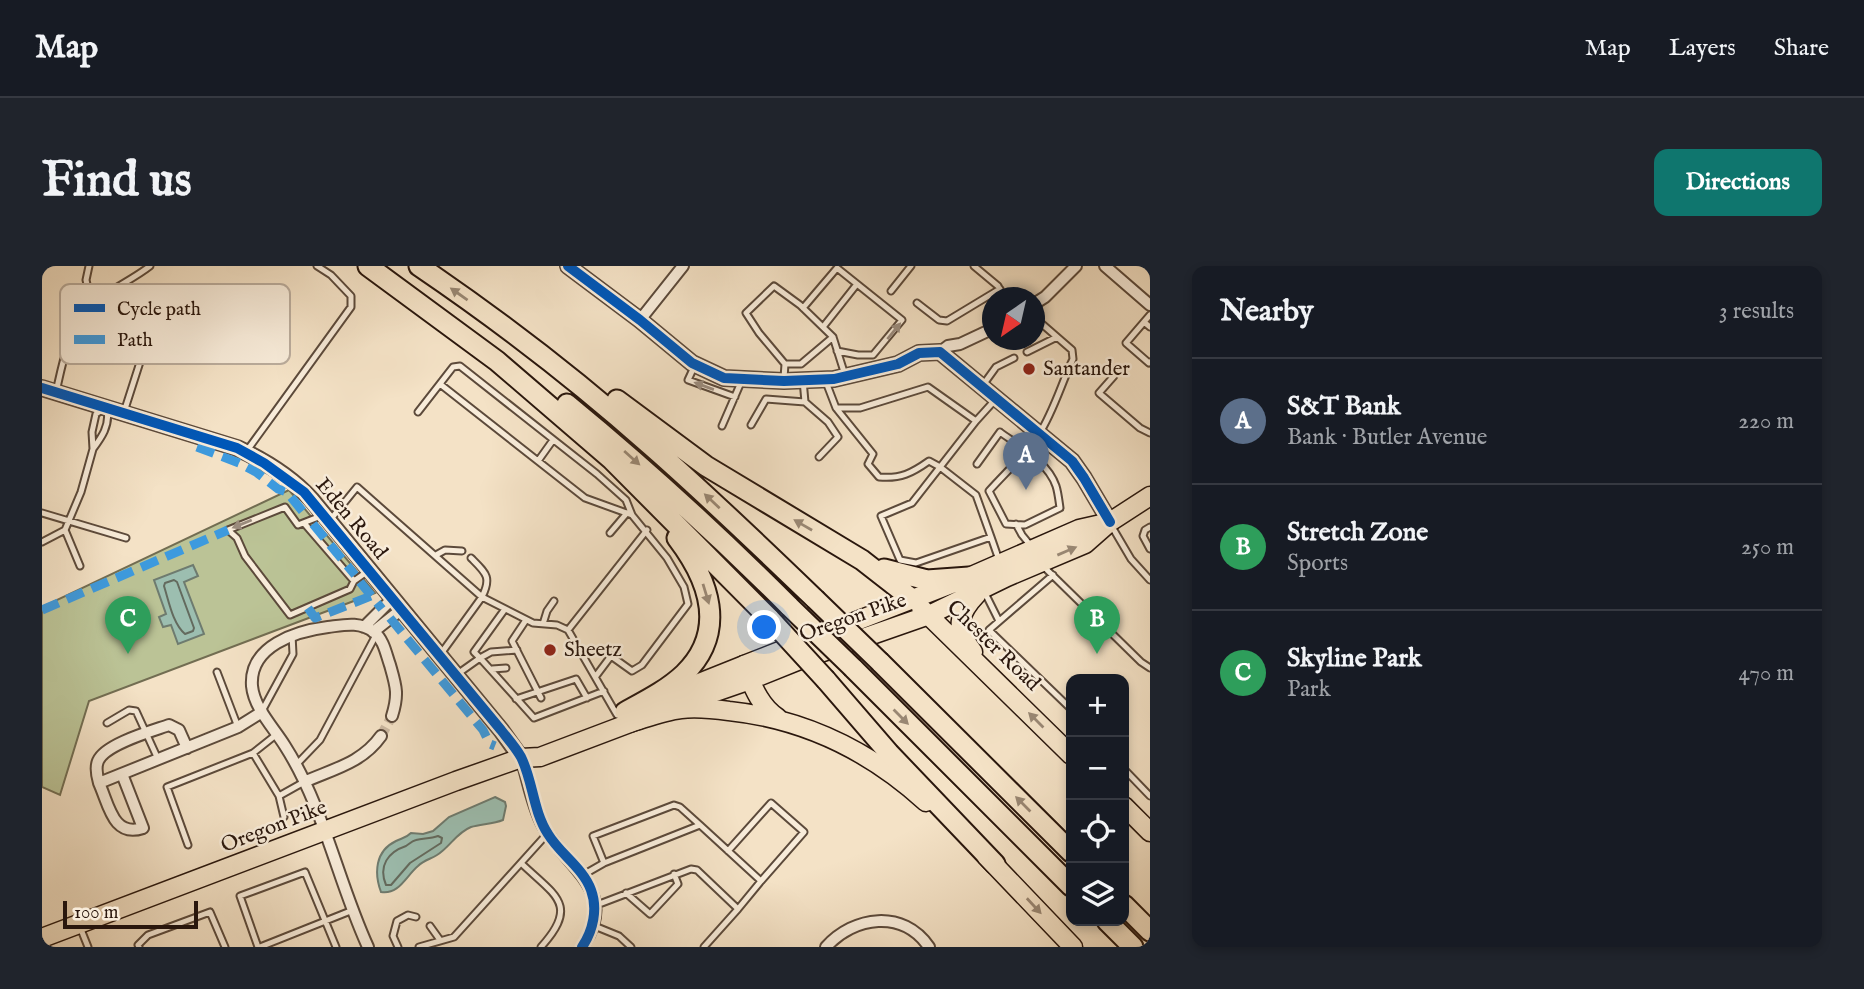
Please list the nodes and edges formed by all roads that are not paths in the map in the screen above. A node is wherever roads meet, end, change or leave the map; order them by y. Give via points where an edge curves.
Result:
1 (89, 266) edge
2 (150, 266) edge
3 (317, 266) edge
4 (368, 266) edge
5 (385, 266) edge
6 (419, 266) edge
7 (568, 266) edge
8 (683, 266) edge
9 (911, 266) edge
10 (974, 266) edge
11 (1076, 266) edge
12 (1105, 266) edge
13 (87, 284) edge
14 (125, 284) edge
15 (857, 284) junction
16 (998, 287) edge
17 (891, 291) dead end
18 (1045, 295) edge
19 (982, 300) edge
20 (917, 303) dead end
21 (1150, 305) edge
22 (803, 308) junction
23 (1150, 315) edge
24 (640, 320) junction
25 (499, 322) junction
26 (1144, 322) junction
27 (1045, 326) edge
28 (822, 327) junction
29 (1150, 327) edge
30 (982, 334) edge
31 (833, 337) junction
32 (1058, 337) junction
33 (837, 351) junction
34 (940, 352) junction
35 (1027, 352) dead end
36 (1014, 358) dead end
37 (1150, 362) edge
38 (62, 364) edge
39 (139, 364) edge
40 (785, 364) junction
41 (696, 365) junction
42 (1114, 376) dead end
43 (845, 377) junction
44 (825, 379) junction
45 (742, 380) junction
46 (803, 380) junction
47 (784, 381) junction
48 (440, 384) junction
49 (982, 387) junction
50 (49, 390) edge
51 (735, 397) junction
52 (996, 399) junction
53 (805, 402) junction
54 (106, 407) junction
55 (836, 408) junction
56 (124, 412) junction
57 (418, 412) dead end
58 (976, 421) junction
59 (751, 425) dead end
60 (722, 426) dead end
61 (1040, 433) junction
62 (1150, 433) edge
63 (553, 440) junction
64 (93, 449) junction
65 (1025, 450) junction
66 (246, 452) junction
67 (819, 457) dead end
68 (611, 459) junction
69 (538, 461) junction
70 (977, 464) dead end
71 (940, 467) junction
72 (1150, 496) edge
73 (42, 513) edge
74 (629, 514) junction
75 (327, 518) junction
76 (67, 522) junction
77 (1110, 522) junction
78 (301, 524) junction
79 (1016, 524) junction
80 (1150, 527) edge
81 (65, 530) junction
82 (647, 530) junction
83 (610, 533) dead end
84 (991, 537) junction
85 (126, 538) dead end
86 (42, 542) edge
87 (1150, 549) edge
88 (462, 551) dead end
89 (436, 555) junction
90 (471, 558) dead end
91 (862, 560) junction
92 (1000, 562) junction
93 (1042, 562) junction
94 (80, 566) dead end
95 (369, 570) junction
96 (1150, 580) edge
97 (354, 581) junction
98 (976, 583) junction
99 (482, 597) junction
100 (912, 599) junction
101 (554, 601) dead end
102 (398, 604) junction
103 (505, 609) junction
104 (929, 615) junction
105 (526, 620) junction
106 (999, 621) junction
107 (543, 624) junction
108 (568, 630) junction
109 (371, 631) junction
110 (292, 635) junction
111 (517, 650) junction
112 (439, 656) junction
113 (480, 658) junction
114 (517, 667) dead end
115 (525, 667) junction
116 (506, 668) dead end
117 (1150, 668) edge
118 (491, 670) junction
119 (217, 672) dead end
120 (747, 672) junction
121 (455, 676) junction
122 (596, 676) junction
123 (532, 680) junction
124 (511, 681) dead end
125 (522, 681) dead end
126 (500, 682) junction
127 (999, 685) junction
128 (604, 691) junction
129 (539, 695) junction
130 (587, 698) junction
131 (516, 699) junction
132 (1066, 704) edge
133 (261, 712) junction
134 (392, 716) tunnel mouth
135 (624, 717) junction
136 (781, 720) junction
137 (107, 723) dead end
138 (238, 727) junction
139 (147, 733) junction
140 (277, 734) junction
141 (381, 736) tunnel mouth
142 (187, 748) junction
143 (1066, 750) edge
144 (253, 753) junction
145 (521, 758) junction
146 (158, 759) junction
147 (296, 765) junction
148 (122, 774) junction
149 (1129, 774) edge
150 (304, 782) junction
151 (99, 783) junction
152 (279, 796) junction
153 (1150, 796) edge
154 (1129, 811) edge
155 (284, 817) dead end
156 (700, 825) junction
157 (324, 832) junction
158 (1150, 832) edge
159 (547, 834) junction
160 (188, 845) dead end
161 (1066, 847) edge
162 (728, 851) junction
163 (604, 863) junction
164 (522, 864) junction
165 (995, 864) junction
166 (674, 874) junction
167 (583, 875) junction
168 (761, 881) junction
169 (1066, 881) edge
170 (626, 893) junction
171 (595, 903) junction
172 (737, 909) junction
173 (353, 910) junction
174 (1129, 910) edge
175 (416, 916) dead end
176 (325, 921) junction
177 (78, 923) junction
178 (592, 925) junction
179 (430, 926) dead end
180 (1112, 926) edge
181 (1150, 931) edge
182 (42, 938) edge
183 (440, 940) junction
184 (88, 947) edge
185 (139, 947) edge
186 (225, 947) edge
187 (259, 947) edge
188 (336, 947) edge
189 (368, 947) edge
190 (398, 947) edge
191 (419, 947) edge
192 (541, 947) edge
193 (582, 947) edge
194 (631, 947) edge
195 (704, 947) edge
196 (826, 947) edge
197 (929, 947) edge
198 (1073, 947) edge
199 (1133, 947) edge

1 - 13 lane
2 - 14 lane
3 - 66 lane via 351,296 351,307
4 - 68 highway via 497,361
5 -> 169 highway, bridge via 515,360 720,537
25 -> 6 highway
7 - 24 street
8 - 24 street
9 - 17 lane
10 - 16 lane
11 - 18 street
12 - 21 street
15 - 22 lane via 836,268
15 - 28 lane
33 -> 15 lane via 873,355 902,320
19 - 20 lane via 947,321
22 - 28 lane
22 - 40 lane via 774,286 746,313
23 - 26 lane
24 - 41 street
91 -> 25 highway via 706,466 552,354
161 -> 25 highway, bridge via 815,599 650,445
26 - 29 lane
26 - 37 lane via 1126,343
27 - 32 lane
28 - 31 lane
30 - 34 street
31 - 33 lane
31 - 40 lane via 801,364
32 - 35 lane
32 - 61 lane via 1072,350 1073,359
33 - 43 lane
34 - 43 street via 919,353 898,364
34 - 49 street
36 - 49 lane via 996,368
38 - 50 lane
39 - 56 lane
40 - 47 lane
41 - 45 street via 724,378
51 -> 41 lane via 688,380
42 - 62 lane via 1099,393
43 - 44 street
44 - 46 street
44 - 55 lane
45 - 47 street
45 - 51 lane
46 - 47 street
46 - 53 lane
48 - 57 lane
48 - 63 lane via 453,367 460,366
48 - 69 lane
49 - 52 street
50 - 54 street, Eden Road
51 - 60 lane
52 - 58 lane
52 - 61 street
53 - 59 lane via 766,398
53 - 67 lane via 838,437
54 - 56 street, Eden Road
54 - 64 lane via 108,421
54 - 64 lane via 96,414
55 - 58 lane via 860,408 928,387
55 - 71 lane via 873,454 868,464 879,477 910,475 929,461
56 - 66 street, Eden Road
58 - 71 lane
61 - 65 lane
61 - 77 street via 1072,461
63 - 69 lane
63 - 74 lane via 626,500
64 - 76 lane
65 - 70 lane via 1000,432
65 - 79 lane via 989,491 1006,524
65 - 79 lane via 1056,485 1060,508 1025,525
66 - 75 street, Eden Road via 292,482
68 -> 135 highway via 685,548 706,588 711,620 704,645 685,673
68 - 165 highway, bridge via 770,619
69 - 74 lane via 585,498
71 - 84 lane via 976,495
71 - 84 lane via 912,503 881,516 900,560 916,563
72 - 77 main road, Oregon Pike
73 - 76 lane
74 - 82 lane
74 - 83 lane
75 - 78 lane
75 - 89 lane via 356,487
75 - 95 street, Eden Road
76 - 81 lane
76 - 85 lane
77 - 93 main road, Oregon Pike via 1079,529
77 - 96 lane via 1131,559
78 - 97 lane
78 -> 97 lane via 285,507 228,530 290,615 350,589
79 - 93 lane
80 - 87 lane via 1143,534
81 - 86 lane
81 - 94 lane
82 - 108 lane
82 - 122 lane via 684,587 688,604 642,666 632,671 611,656
84 - 92 lane
88 - 89 lane via 445,550
89 - 99 lane
90 - 99 lane via 488,578
91 - 98 highway via 896,574
91 - 100 highway
92 - 93 main road, Oregon Pike
92 - 98 main road, Oregon Pike
93 - 98 main road, Oregon Pike
93 - 106 lane
93 - 117 lane
95 - 97 lane
95 - 102 street, Eden Road
98 - 100 main road, Oregon Pike
98 - 104 main road, Oregon Pike
98 - 106 lane
98 - 127 main road via 961,625 968,645
99 - 103 lane
99 - 112 lane
100 - 104 main road, Chester Road
100 - 120 main road, Oregon Pike
101 - 107 lane
102 - 109 street
102 - 112 street, Eden Road
103 - 105 lane
103 - 113 lane via 474,652
104 - 120 main road, Oregon Pike via 800,660
104 - 127 main road, Chester Road
105 - 107 lane
105 - 111 lane via 512,641
106 - 132 lane via 989,630
107 - 108 lane
108 - 122 lane
109 - 110 street via 354,624
109 - 134 street via 382,641 398,690
109 - 147 lane via 320,740
110 - 133 lane via 293,654
110 - 133 street via 262,656 252,678
111 - 113 lane
111 - 115 lane
112 - 121 street, Eden Road
113 - 118 lane
113 - 121 lane
114 - 115 lane
115 - 123 lane
116 - 118 lane
118 - 126 lane
119 - 138 lane
120 - 135 main road, Oregon Pike
120 - 136 main road via 768,712
121 - 145 street, Eden Road
122 - 128 lane
123 - 125 lane
123 - 129 lane
124 - 126 lane
126 - 131 lane
143 -> 127 main road, Chester Road
128 - 130 lane
128 - 135 lane
129 - 130 lane via 576,679
129 - 131 lane
130 - 131 lane via 534,718
133 - 138 street
133 - 140 street
135 - 136 main road via 712,709
135 - 145 main road, Oregon Pike via 540,757
136 - 165 main road via 831,737 877,763
137 - 139 lane via 133,709
138 - 142 street
139 - 142 street via 169,725 179,730
139 - 146 lane
139 - 151 street via 106,750 97,762
140 - 144 lane
140 - 147 street
141 - 150 street via 361,758
142 - 146 street
144 - 152 lane
144 - 160 lane via 167,787
145 - 157 main road, Oregon Pike
145 - 159 street
146 - 148 street
147 - 150 street
148 - 151 street
148 - 151 street via 143,828 123,830 117,825
149 - 153 lane
150 - 152 lane
150 - 157 street
152 - 155 lane
154 - 158 main road
156 - 162 lane
156 - 163 lane
156 - 163 lane via 674,805 593,836
157 - 173 street
157 - 177 main road, Oregon Pike
159 - 164 lane
159 - 167 street
162 - 168 lane
162 - 168 lane via 771,803 804,832
163 - 167 lane
164 - 183 lane via 454,937
164 - 192 lane via 560,905 557,929
165 -> 198 main road
166 - 170 lane
166 - 170 lane via 678,884 650,914
166 - 172 lane via 697,870
167 - 171 street
168 - 172 lane
170 - 171 lane
171 - 178 street
172 - 195 lane
173 - 176 lane
173 - 189 street
174 - 181 highway
175 - 190 lane via 397,921 393,936
176 - 187 lane
176 - 187 lane via 305,872 240,895
176 - 188 lane
177 - 182 main road, Oregon Pike
177 - 184 lane
178 - 193 street
178 - 194 lane via 619,936
179 - 183 lane
180 - 199 highway
183 - 191 lane
185 - 186 lane via 148,935 210,912
196 - 197 street via 844,931 876,920 912,930

